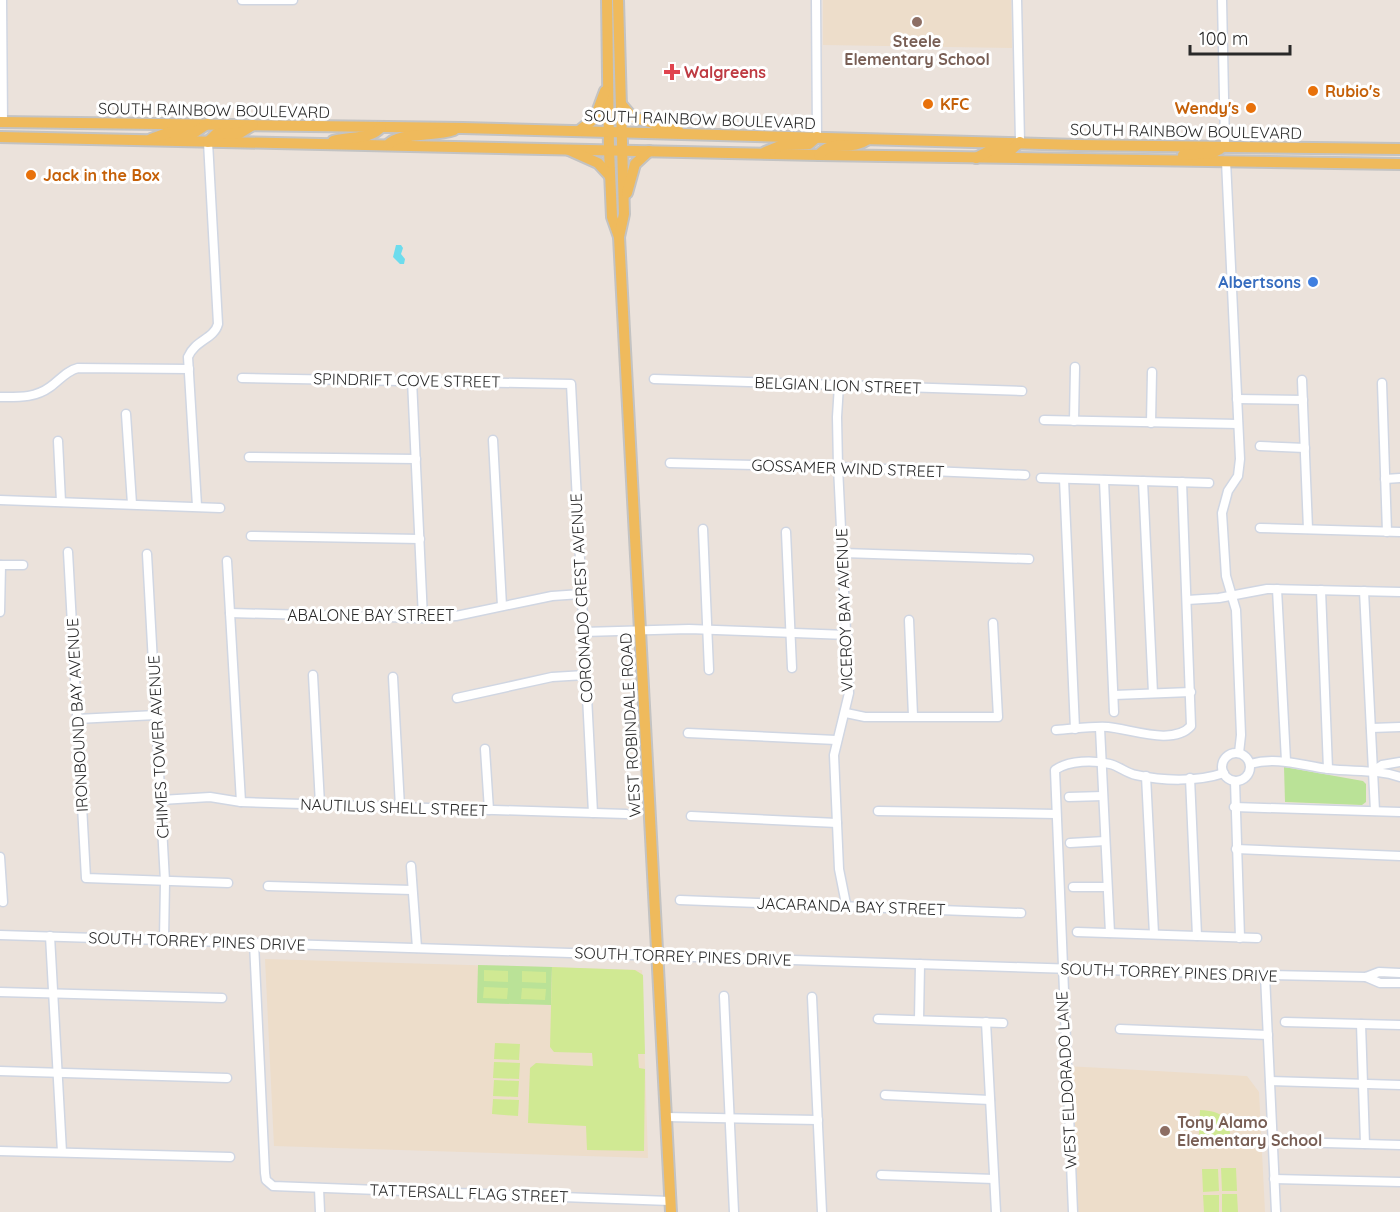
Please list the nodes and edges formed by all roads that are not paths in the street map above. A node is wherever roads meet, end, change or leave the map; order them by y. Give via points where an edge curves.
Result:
1 (2, 0) edge
2 (242, 0) edge
3 (271, 0) edge
4 (294, 0) edge
5 (609, 0) edge
6 (618, 0) edge
7 (816, 0) edge
8 (1017, 0) edge
9 (1222, 0) edge
10 (619, 27) junction
11 (608, 79) junction
12 (620, 102) junction
13 (1, 123) edge
14 (52, 123) junction
15 (207, 124) junction
16 (253, 124) junction
17 (381, 127) junction
18 (459, 128) junction
19 (579, 131) junction
20 (608, 132) junction
21 (621, 132) junction
22 (699, 135) junction
23 (4, 137) edge
24 (817, 137) junction
25 (870, 138) junction
26 (146, 141) junction
27 (208, 142) junction
28 (1020, 142) junction
29 (324, 144) junction
30 (388, 145) junction
31 (1077, 145) junction
32 (1225, 146) junction
33 (1288, 147) junction
34 (566, 148) junction
35 (1400, 149) edge
36 (609, 150) junction
37 (621, 150) junction
38 (649, 151) junction
39 (762, 154) junction
40 (819, 155) junction
41 (976, 158) junction
42 (1035, 159) junction
43 (1159, 160) junction
44 (1226, 161) junction
45 (1400, 164) edge
46 (610, 176) junction
47 (624, 214) junction
48 (619, 237) junction
49 (1076, 368) dead end
50 (189, 369) junction
51 (1152, 372) dead end
52 (242, 378) dead end
53 (654, 379) dead end
54 (412, 380) junction
55 (1302, 380) dead end
56 (1382, 383) dead end
57 (571, 384) joint
58 (839, 385) junction
59 (1022, 391) dead end
60 (0, 397) edge
61 (1237, 399) junction
62 (1303, 400) junction
63 (126, 414) dead end
64 (1044, 420) dead end
65 (1074, 421) junction
66 (1151, 423) junction
67 (1238, 424) junction
68 (493, 440) dead end
69 (58, 441) dead end
70 (1260, 446) dead end
71 (1305, 448) junction
72 (249, 457) dead end
73 (416, 459) junction
74 (670, 463) dead end
75 (838, 467) junction
76 (1025, 476) dead end
77 (1041, 478) dead end
78 (1400, 478) edge
79 (1064, 479) junction
80 (1385, 479) junction
81 (1104, 480) junction
82 (1143, 481) junction
83 (1182, 482) junction
84 (1209, 483) dead end
85 (0, 500) edge
86 (61, 502) junction
87 (132, 504) junction
88 (197, 506) junction
89 (220, 508) dead end
90 (1260, 528) dead end
91 (703, 529) dead end
92 (1308, 529) junction
93 (786, 532) dead end
94 (1387, 532) junction
95 (1400, 532) edge
96 (251, 536) dead end
97 (420, 539) junction
98 (68, 552) dead end
99 (843, 553) junction
100 (147, 554) dead end
101 (1029, 559) dead end
102 (227, 561) dead end
103 (1, 565) edge
104 (23, 565) dead end
105 (1277, 589) junction
106 (1321, 590) junction
107 (1364, 591) junction
108 (1400, 592) edge
109 (581, 594) junction
110 (1231, 595) junction
111 (1187, 600) junction
112 (502, 606) junction
113 (0, 612) edge
114 (230, 613) junction
115 (423, 618) junction
116 (909, 620) dead end
117 (993, 623) dead end
118 (639, 629) junction
119 (708, 630) junction
120 (583, 632) junction
121 (791, 632) junction
122 (847, 635) junction
123 (792, 668) dead end
124 (709, 670) dead end
125 (313, 675) dead end
126 (585, 675) junction
127 (393, 677) dead end
128 (1191, 692) junction
129 (1153, 693) junction
130 (1114, 695) junction
131 (457, 698) dead end
132 (846, 712) junction
133 (1114, 712) dead end
134 (156, 715) junction
135 (913, 716) junction
136 (77, 719) junction
137 (1100, 728) junction
138 (1371, 728) junction
139 (1400, 728) edge
140 (1075, 729) junction
141 (1056, 730) dead end
142 (688, 733) dead end
143 (836, 740) junction
144 (485, 749) dead end
145 (1239, 753) junction
146 (1286, 761) junction
147 (1400, 762) edge
148 (1101, 763) junction
149 (1250, 764) junction
150 (1328, 769) junction
151 (1372, 771) junction
152 (1224, 773) junction
153 (1146, 776) junction
154 (1400, 777) edge
155 (1190, 778) junction
156 (1235, 780) junction
157 (1103, 796) junction
158 (1069, 797) dead end
159 (161, 800) junction
160 (240, 801) junction
161 (320, 804) junction
162 (400, 807) junction
163 (1234, 807) junction
164 (489, 810) junction
165 (878, 811) dead end
166 (1375, 811) junction
167 (1400, 812) edge
168 (593, 813) junction
169 (626, 814) dead end
170 (1056, 814) junction
171 (691, 816) dead end
172 (837, 823) junction
173 (1105, 841) junction
174 (1070, 843) dead end
175 (1236, 849) junction
176 (1400, 856) edge
177 (0, 857) edge
178 (411, 866) dead end
179 (165, 881) junction
180 (228, 883) dead end
181 (268, 886) dead end
182 (1073, 887) dead end
183 (1106, 887) junction
184 (412, 890) junction
185 (680, 900) dead end
186 (3, 902) dead end
187 (846, 904) junction
188 (1021, 913) dead end
189 (1077, 932) dead end
190 (1110, 933) junction
191 (1154, 934) junction
192 (0, 935) edge
193 (50, 936) junction
194 (1197, 936) junction
195 (1240, 938) junction
196 (1257, 938) dead end
197 (164, 940) junction
198 (254, 942) junction
199 (417, 948) junction
200 (658, 956) junction
201 (920, 964) junction
202 (1061, 968) junction
203 (1400, 973) edge
204 (1265, 975) junction
205 (1366, 977) junction
206 (1400, 983) edge
207 (0, 992) edge
208 (52, 993) junction
209 (724, 996) dead end
210 (812, 997) dead end
211 (222, 998) dead end
212 (878, 1019) dead end
213 (919, 1020) junction
214 (986, 1022) junction
215 (1285, 1022) dead end
216 (1003, 1023) dead end
217 (1361, 1024) junction
218 (1400, 1025) edge
219 (1120, 1029) dead end
220 (1268, 1035) junction
221 (0, 1071) edge
222 (57, 1073) junction
223 (227, 1078) dead end
224 (1270, 1081) junction
225 (1363, 1084) junction
226 (1400, 1086) edge
227 (885, 1095) dead end
228 (990, 1100) junction
229 (666, 1117) junction
230 (729, 1118) junction
231 (818, 1120) junction
232 (1290, 1142) dead end
233 (1365, 1144) junction
234 (1400, 1145) edge
235 (0, 1151) edge
236 (62, 1152) junction
237 (230, 1157) dead end
238 (881, 1175) dead end
239 (994, 1179) junction
240 (1275, 1179) junction
241 (1400, 1182) edge
242 (319, 1188) junction
243 (671, 1207) edge
244 (320, 1212) edge
245 (734, 1212) edge
246 (822, 1212) edge
247 (996, 1212) edge
248 (1073, 1212) edge
249 (1276, 1212) edge

1 - 13 street
2 - 3 street
3 - 4 street
5 - 10 main road via 614,25
5 - 11 main road, WEST ROBINDALE ROAD
6 - 10 main road, WEST ROBINDALE ROAD
7 - 24 street
8 - 28 street
9 - 32 street
10 - 12 main road, WEST ROBINDALE ROAD
11 - 19 main road via 595,118
11 - 20 main road, WEST ROBINDALE ROAD
12 - 21 main road, WEST ROBINDALE ROAD
12 - 22 main road via 636,119
13 - 14 main road, SOUTH RAINBOW BOULEVARD
14 - 15 main road, SOUTH RAINBOW BOULEVARD
14 - 23 main road via 16,129
15 - 16 main road, SOUTH RAINBOW BOULEVARD
15 - 26 main road via 199,131 170,132
16 - 17 main road, SOUTH RAINBOW BOULEVARD
16 - 27 main road via 240,133 216,134
17 - 18 main road, SOUTH RAINBOW BOULEVARD
17 - 29 main road via 372,135 348,136
18 - 19 main road, SOUTH RAINBOW BOULEVARD
18 - 30 main road via 438,136 400,136
19 - 20 main road, SOUTH RAINBOW BOULEVARD
20 - 21 main road, SOUTH RAINBOW BOULEVARD
20 - 36 main road, WEST ROBINDALE ROAD
21 - 22 main road, SOUTH RAINBOW BOULEVARD
21 - 37 main road, WEST ROBINDALE ROAD
22 - 24 main road, SOUTH RAINBOW BOULEVARD
23 - 26 main road, SOUTH RAINBOW BOULEVARD
24 - 25 main road, SOUTH RAINBOW BOULEVARD
24 - 39 main road via 810,144 782,145
25 - 28 main road, SOUTH RAINBOW BOULEVARD
25 - 40 main road via 852,146 829,146
26 - 27 main road, SOUTH RAINBOW BOULEVARD
27 - 29 main road, SOUTH RAINBOW BOULEVARD
27 - 50 street via 218,324 213,334 195,344 188,357
28 - 31 main road, SOUTH RAINBOW BOULEVARD
28 - 41 main road via 1011,150 991,150
29 - 30 main road, SOUTH RAINBOW BOULEVARD
30 - 34 main road, SOUTH RAINBOW BOULEVARD
31 - 32 main road, SOUTH RAINBOW BOULEVARD
31 - 42 main road via 1038,151
32 - 33 main road, SOUTH RAINBOW BOULEVARD
32 - 43 main road via 1212,153
33 - 35 main road, SOUTH RAINBOW BOULEVARD
33 - 44 main road via 1233,155
34 - 36 main road, SOUTH RAINBOW BOULEVARD
34 - 46 main road via 598,163
36 - 37 main road, SOUTH RAINBOW BOULEVARD
36 - 46 main road, WEST ROBINDALE ROAD
37 - 38 main road, SOUTH RAINBOW BOULEVARD
37 - 47 main road, WEST ROBINDALE ROAD
38 - 39 main road, SOUTH RAINBOW BOULEVARD
38 - 47 main road via 632,170
39 - 40 main road, SOUTH RAINBOW BOULEVARD
40 - 41 main road, SOUTH RAINBOW BOULEVARD
41 - 42 main road, SOUTH RAINBOW BOULEVARD
42 - 43 main road, SOUTH RAINBOW BOULEVARD
43 - 44 main road, SOUTH RAINBOW BOULEVARD
44 - 45 main road, SOUTH RAINBOW BOULEVARD
44 - 61 street
46 - 48 main road, WEST ROBINDALE ROAD via 612,217
47 - 48 main road, WEST ROBINDALE ROAD
48 - 118 main road, WEST ROBINDALE ROAD
49 - 65 street
50 - 60 street via 78,368 40,393 24,398
50 - 88 street
51 - 66 street
52 - 54 street, SPINDRIFT COVE STREET
53 - 58 street, BELGIAN LION STREET
54 - 57 street, SPINDRIFT COVE STREET
54 - 73 street
55 - 62 street
56 - 80 street
57 - 109 street, CORONADO CREST AVENUE
58 - 59 street, BELGIAN LION STREET
58 - 75 street, VICEROY BAY AVENUE
61 - 62 street
61 - 67 street
62 - 71 street
63 - 87 street
64 - 65 street
65 - 66 street
66 - 67 street
67 - 110 street via 1240,468 1222,513
68 - 112 street
69 - 86 street
70 - 71 street
71 - 92 street
72 - 73 street
73 - 97 street
74 - 75 street, GOSSAMER WIND STREET
75 - 76 street, GOSSAMER WIND STREET
75 - 99 street, VICEROY BAY AVENUE
77 - 79 street
78 - 80 street
79 - 81 street
79 - 140 street
80 - 94 street
81 - 82 street
81 - 130 street
82 - 83 street
82 - 129 street
83 - 84 street
83 - 111 street
85 - 86 street
86 - 87 street
87 - 88 street
88 - 89 street
90 - 92 street
91 - 119 street
92 - 94 street
93 - 121 street
94 - 95 street
96 - 97 street
97 - 115 street
98 - 136 street, IRONBOUND BAY AVENUE
99 - 101 street
99 - 122 street, VICEROY BAY AVENUE
100 - 134 street, CHIMES TOWER AVENUE
102 - 114 street
103 - 104 street
103 - 113 street
105 - 106 street
105 - 110 street
105 - 146 street
106 - 107 street
106 - 150 street
107 - 108 street
107 - 138 street
109 - 112 street, ABALONE BAY STREET
109 - 120 street, CORONADO CREST AVENUE
110 - 111 street
110 - 145 street via 1236,610
111 - 128 street
112 - 115 street, ABALONE BAY STREET
114 - 115 street, ABALONE BAY STREET
114 - 160 street
116 - 135 street
117 - 135 street via 998,717
118 - 119 street
118 - 120 street
118 - 200 main road, WEST ROBINDALE ROAD
119 - 121 street
119 - 124 street
120 - 126 street, CORONADO CREST AVENUE
121 - 122 street
121 - 123 street
122 - 132 street, VICEROY BAY AVENUE
125 - 161 street
126 - 131 street via 552,677
126 - 168 street, CORONADO CREST AVENUE
127 - 162 street
128 - 129 street
128 - 137 street via 1192,722 1189,729 1178,734 1147,735
129 - 130 street
130 - 133 street
132 - 135 street via 866,717
132 - 143 street, VICEROY BAY AVENUE
134 - 136 street
134 - 159 street, CHIMES TOWER AVENUE
136 - 179 street, IRONBOUND BAY AVENUE via 86,878
137 - 140 street
137 - 148 street
138 - 139 street
138 - 151 street
140 - 141 street
142 - 143 street
143 - 172 street, VICEROY BAY AVENUE
144 - 164 street
145 - 149 street
145 - 152 street via 1227,757
146 - 149 street
146 - 150 street
147 - 151 street
148 - 153 street
148 - 157 street
148 - 170 street, WEST ELDORADO LANE via 1057,768
149 - 156 street via 1246,776
150 - 151 street
151 - 154 street
151 - 166 street
152 - 155 street
152 - 156 street
153 - 155 street
153 - 191 street
155 - 194 street
156 - 163 street
157 - 158 street
157 - 173 street
159 - 160 street, NAUTILUS SHELL STREET via 210,796
159 - 179 street, CHIMES TOWER AVENUE
160 - 161 street, NAUTILUS SHELL STREET
161 - 162 street, NAUTILUS SHELL STREET
162 - 164 street, NAUTILUS SHELL STREET
163 - 166 street
163 - 175 street
164 - 168 street, NAUTILUS SHELL STREET
165 - 170 street
166 - 167 street
168 - 169 street, NAUTILUS SHELL STREET
170 - 202 street, WEST ELDORADO LANE
171 - 172 street
172 - 187 street, VICEROY BAY AVENUE
173 - 174 street
173 - 183 street
175 - 176 street
175 - 195 street
177 - 186 street
178 - 184 street
179 - 180 street
179 - 197 street, CHIMES TOWER AVENUE
181 - 184 street
182 - 183 street
183 - 190 street
184 - 199 street
185 - 187 street, JACARANDA BAY STREET
187 - 188 street, JACARANDA BAY STREET
189 - 190 street
190 - 191 street
191 - 194 street
192 - 193 street, SOUTH TORREY PINES DRIVE
193 - 197 street, SOUTH TORREY PINES DRIVE
193 - 208 street
194 - 195 street
195 - 196 street
197 - 198 street, SOUTH TORREY PINES DRIVE
198 - 199 street, SOUTH TORREY PINES DRIVE
198 - 242 street, TATTERSALL FLAG STREET via 265,1173 273,1186
199 - 200 street, SOUTH TORREY PINES DRIVE
200 - 201 street, SOUTH TORREY PINES DRIVE
200 - 229 main road, WEST ROBINDALE ROAD
201 - 202 street, SOUTH TORREY PINES DRIVE
201 - 213 street
202 - 204 street, SOUTH TORREY PINES DRIVE
202 - 248 street, WEST ELDORADO LANE
203 - 205 street, SOUTH TORREY PINES DRIVE via 1379,972
204 - 205 street, SOUTH TORREY PINES DRIVE
204 - 220 street
205 - 206 street, SOUTH TORREY PINES DRIVE via 1380,983
207 - 208 street
208 - 211 street
208 - 222 street
209 - 230 street
210 - 231 street
212 - 213 street
213 - 214 street
214 - 216 street
214 - 228 street
215 - 217 street
217 - 218 street
217 - 225 street
219 - 220 street
220 - 224 street
221 - 222 street
222 - 223 street
222 - 236 street
224 - 225 street
224 - 240 street
225 - 226 street
225 - 233 street
227 - 228 street
228 - 239 street
229 - 230 street
229 - 243 main road, WEST ROBINDALE ROAD
230 - 231 street
230 - 245 street
231 - 246 street
232 - 233 street
233 - 234 street
235 - 236 street
236 - 237 street
238 - 239 street
239 - 247 street
240 - 241 street
240 - 249 street
242 - 243 street, TATTERSALL FLAG STREET
242 - 244 street

